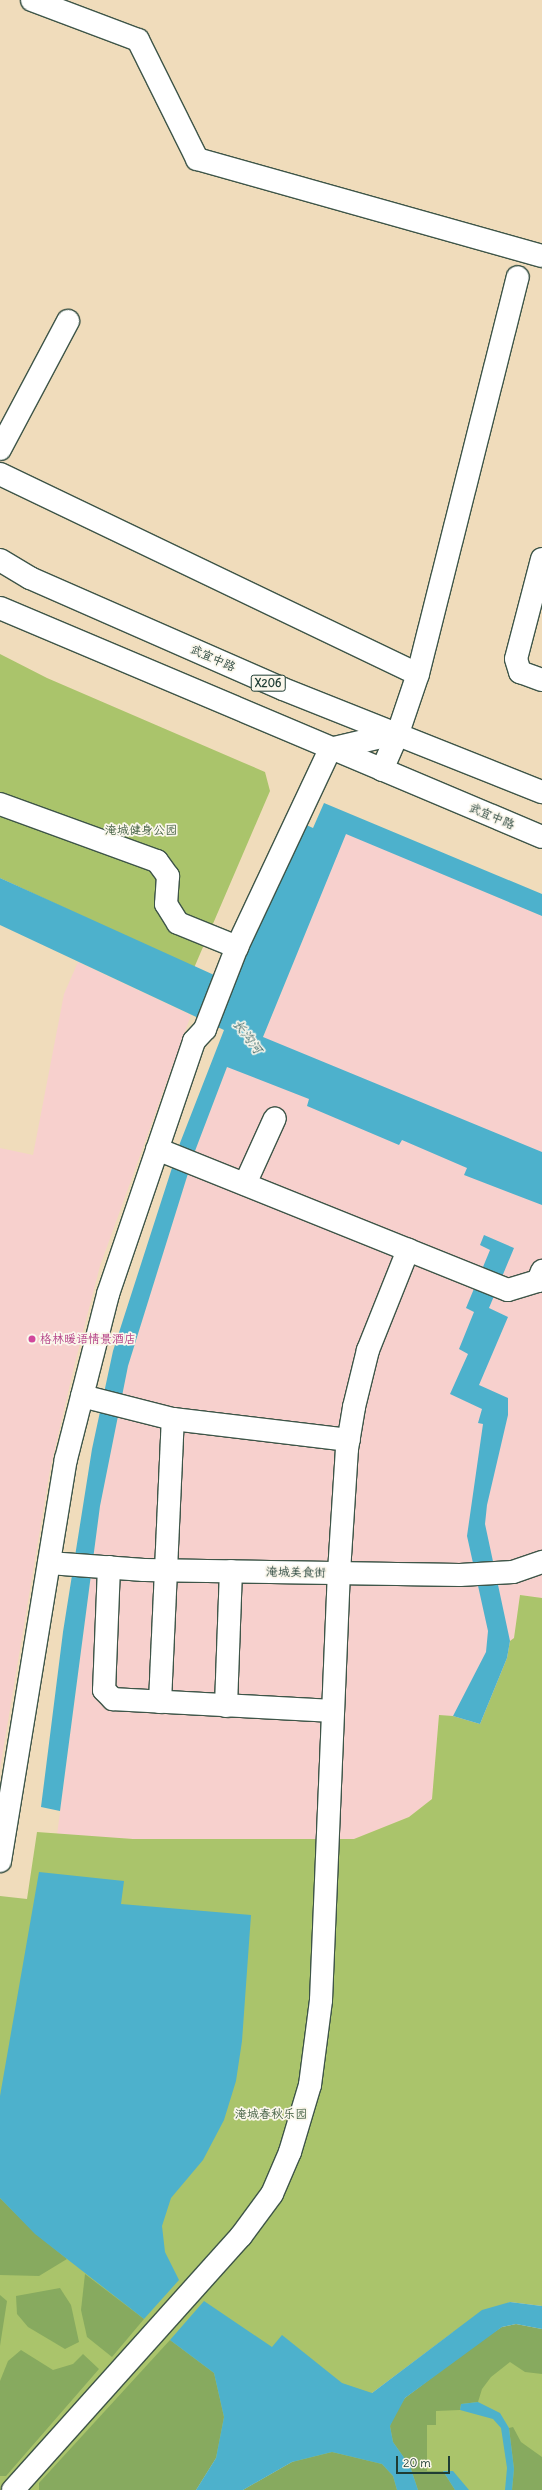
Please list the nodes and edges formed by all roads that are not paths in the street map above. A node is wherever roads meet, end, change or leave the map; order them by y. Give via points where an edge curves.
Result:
1 (32, 0) edge
2 (542, 256) edge
3 (518, 277) dead end
4 (68, 321) dead end
5 (0, 449) edge
6 (0, 474) edge
7 (542, 559) edge
8 (0, 560) edge
9 (0, 608) edge
10 (418, 674) junction
11 (542, 680) edge
12 (398, 733) junction
13 (330, 749) junction
14 (382, 770) junction
15 (542, 792) edge
16 (0, 804) edge
17 (542, 837) edge
18 (237, 947) junction
19 (275, 1118) dead end
20 (158, 1149) junction
21 (245, 1184) junction
22 (408, 1250) junction
23 (542, 1271) edge
24 (82, 1396) junction
25 (173, 1419) junction
26 (349, 1440) junction
27 (542, 1562) edge
28 (49, 1563) junction
29 (109, 1567) junction
30 (166, 1570) junction
31 (231, 1571) junction
32 (339, 1572) junction
33 (160, 1702) junction
34 (226, 1706) junction
35 (332, 1711) junction
36 (0, 1861) edge
37 (13, 2490) edge

1 - 2 main road via 138,40 197,159
3 - 10 main road
4 - 5 main road
6 - 10 main road
7 - 11 main road via 516,659 520,672
8 - 12 main road, 武宜中路 / X206 via 30,578 283,689
9 - 13 main road, 武宜中路
10 - 12 main road
12 - 13 main road
12 - 14 main road
12 - 15 main road, 武宜中路 / X206
13 - 14 main road, 武宜中路
13 - 18 main road
14 - 17 main road, 武宜中路
16 - 18 main road via 157,861 168,876 166,904 178,923
18 - 20 main road via 205,1029 194,1042
19 - 21 main road
20 - 21 main road
20 - 24 main road via 108,1294
21 - 22 main road
22 - 23 main road via 508,1290 538,1281
22 - 26 main road via 368,1350
24 - 25 main road
24 - 28 main road via 66,1459
25 - 26 main road
25 - 30 main road
26 - 32 main road
27 - 32 main road, 淹城美食街 via 514,1572 460,1575
28 - 29 main road, 淹城美食街
28 - 36 main road
29 - 30 main road, 淹城美食街
29 - 33 main road via 104,1690 113,1699
30 - 31 main road, 淹城美食街
30 - 33 main road
31 - 32 main road, 淹城美食街
31 - 34 main road
32 - 35 main road
33 - 34 main road
34 - 35 main road
35 - 37 main road via 321,2000 310,2085 290,2152 272,2194 240,2236

